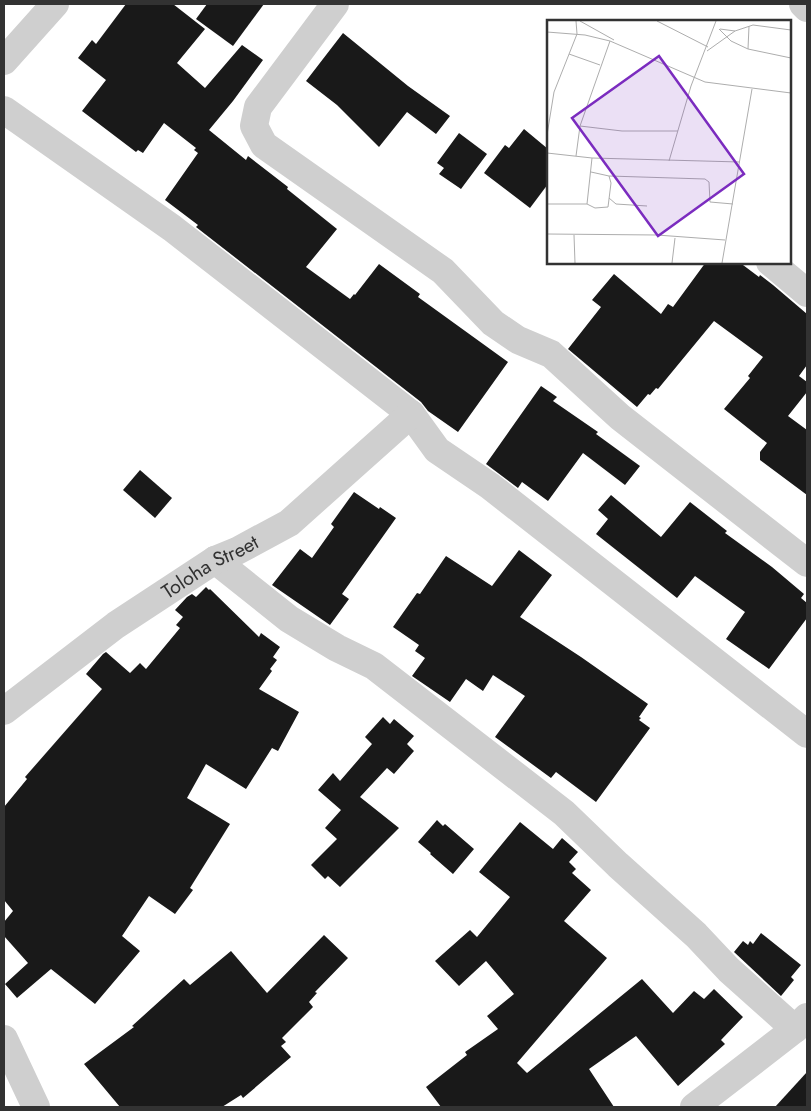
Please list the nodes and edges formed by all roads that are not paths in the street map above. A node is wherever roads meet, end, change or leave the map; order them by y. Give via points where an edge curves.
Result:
1 (55, 4) edge
2 (335, 4) edge
3 (803, 4) edge
4 (807, 8) edge
5 (4, 61) edge
6 (4, 110) edge
7 (772, 264) edge
8 (807, 293) edge
9 (411, 414) junction
10 (215, 560) junction
11 (807, 563) edge
12 (4, 711) edge
13 (807, 734) edge
14 (801, 1023) edge
15 (4, 1039) edge
16 (36, 1107) edge
17 (694, 1107) edge

1 - 5 street
2 - 11 street via 258,107 254,126 264,145 442,271 493,323 518,340 551,354 620,417
3 - 4 street
6 - 9 street via 172,228
7 - 8 street
9 - 10 street, Toloha Street via 289,523
9 - 13 street via 437,450 490,486
10 - 12 street, Toloha Street via 116,625
10 - 14 street via 288,619 374,666 564,812 729,970
14 - 17 street
15 - 16 street

